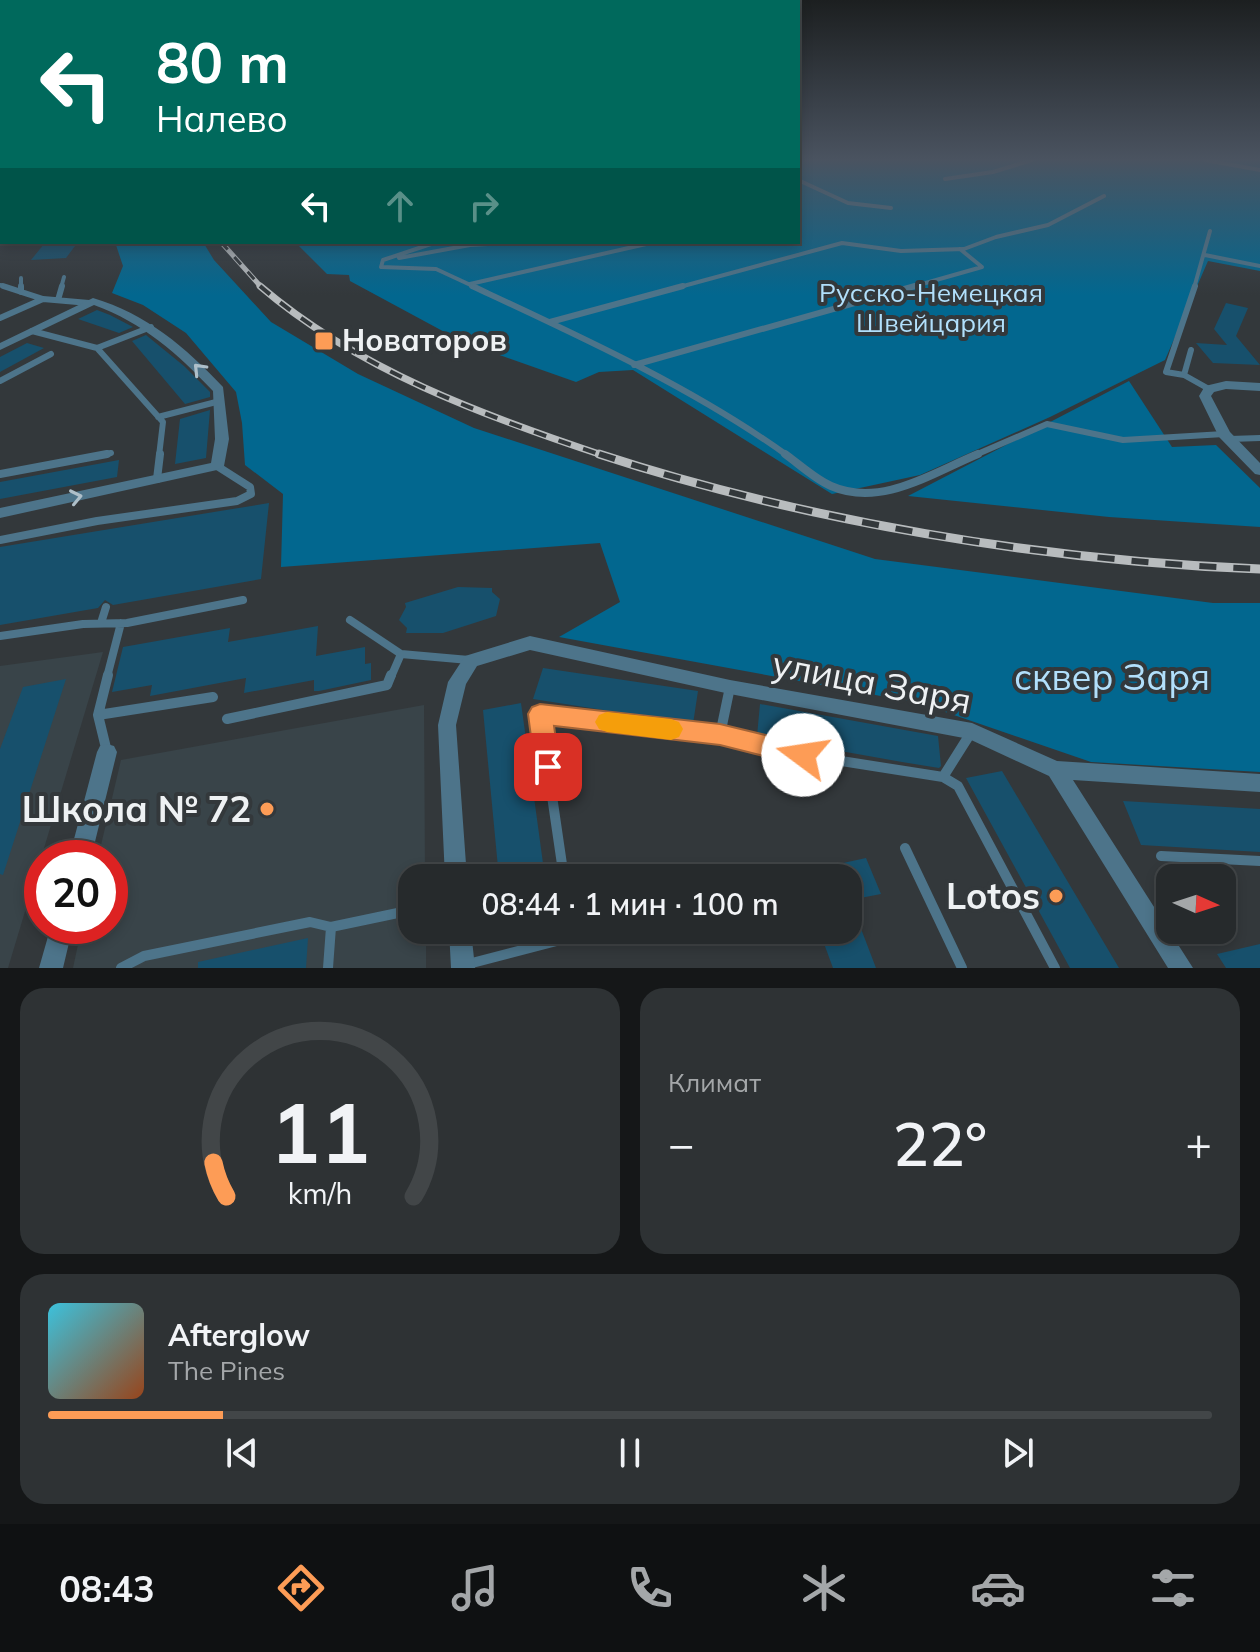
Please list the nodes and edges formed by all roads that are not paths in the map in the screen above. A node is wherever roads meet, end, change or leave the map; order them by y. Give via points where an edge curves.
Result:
1 (867, 205) edge
2 (1086, 205) edge
3 (891, 208) dead end
4 (1210, 231) dead end
5 (431, 244) edge
6 (487, 244) edge
7 (646, 244) edge
8 (960, 249) junction
9 (1205, 255) junction
10 (389, 258) junction
11 (1260, 266) edge
12 (64, 277) dead end
13 (21, 278) dead end
14 (470, 284) junction
15 (0, 285) edge
16 (21, 292) junction
17 (43, 299) junction
18 (58, 300) junction
19 (89, 303) junction
20 (0, 318) edge
21 (550, 322) junction
22 (151, 327) junction
23 (32, 331) junction
24 (0, 347) edge
25 (97, 348) junction
26 (1191, 350) dead end
27 (51, 354) dead end
28 (633, 365) junction
29 (1184, 375) junction
30 (0, 381) edge
31 (1260, 387) edge
32 (1209, 389) junction
33 (220, 401) junction
34 (158, 417) junction
35 (1226, 437) junction
36 (1260, 438) edge
37 (111, 453) dead end
38 (217, 466) junction
39 (1260, 471) edge
40 (0, 474) edge
41 (157, 479) junction
42 (0, 513) edge
43 (0, 540) edge
44 (243, 600) dead end
45 (106, 607) dead end
46 (350, 620) dead end
47 (101, 623) junction
48 (121, 623) junction
49 (0, 636) edge
50 (401, 654) junction
51 (471, 661) junction
52 (730, 687) junction
53 (213, 697) dead end
54 (98, 715) junction
55 (227, 719) dead end
56 (972, 731) junction
57 (720, 735) junction
58 (107, 752) joint
59 (1056, 770) junction
60 (943, 777) junction
61 (1260, 783) edge
62 (85, 840) edge
63 (905, 848) dead end
64 (1161, 856) dead end
65 (1260, 861) edge
66 (455, 864) edge
67 (562, 864) edge
68 (398, 913) edge
69 (1156, 918) edge
70 (331, 927) junction
71 (57, 944) edge
72 (461, 944) edge
73 (546, 944) edge
74 (1170, 944) edge
75 (463, 966) edge
76 (51, 968) edge
77 (121, 968) edge
78 (328, 968) edge
79 (962, 968) edge
80 (1055, 968) edge
81 (1181, 968) edge

1 - 3 lane
2 - 8 lane via 1048,225
4 - 9 lane
5 - 10 lane
6 - 10 lane
7 - 14 lane
8 - 21 lane via 901,251 842,243
8 - 28 lane via 982,267
9 - 11 lane
9 - 29 lane via 1166,372
10 - 14 lane via 381,267 436,269
12 - 18 lane
13 - 16 lane
14 - 21 lane
15 - 16 lane
16 - 17 lane
17 - 18 lane
17 - 20 lane
18 - 19 lane
19 - 22 street via 131,313
19 - 23 street
21 - 28 lane
22 - 25 lane
33 -> 22 street via 219,390 178,346
23 - 24 street
23 - 25 lane
25 - 34 lane
26 - 29 lane
27 - 30 lane
28 - 35 lane via 851,494 891,491 1047,424 1123,440
29 - 32 lane
31 - 32 street
32 - 35 street via 1205,396
33 - 34 lane
33 - 38 street
34 - 41 lane via 163,422
35 - 36 lane
35 - 39 street
37 - 40 lane
38 - 41 street
38 - 43 lane via 250,487 251,494 237,501
42 -> 41 street
44 - 48 lane
45 - 47 lane
46 - 50 lane
47 - 48 lane
47 - 49 lane
48 - 54 lane
50 - 51 lane
50 - 55 lane via 387,685
51 - 52 street, улица Заря via 530,643
51 - 66 street via 457,682 447,725
52 - 56 street, улица Заря
52 - 57 lane
53 - 54 lane
54 - 58 lane
56 - 59 street, улица Заря
56 - 60 lane
57 - 60 lane via 803,755
57 - 67 lane via 540,714
58 - 62 street
59 - 61 street, улица Заря
59 - 69 street
60 - 80 lane via 958,786
63 - 79 lane
64 - 65 lane
68 - 70 lane
70 - 77 lane via 310,922 144,956
70 - 78 lane
71 - 76 street
72 - 75 street
73 - 75 lane
74 - 81 street

